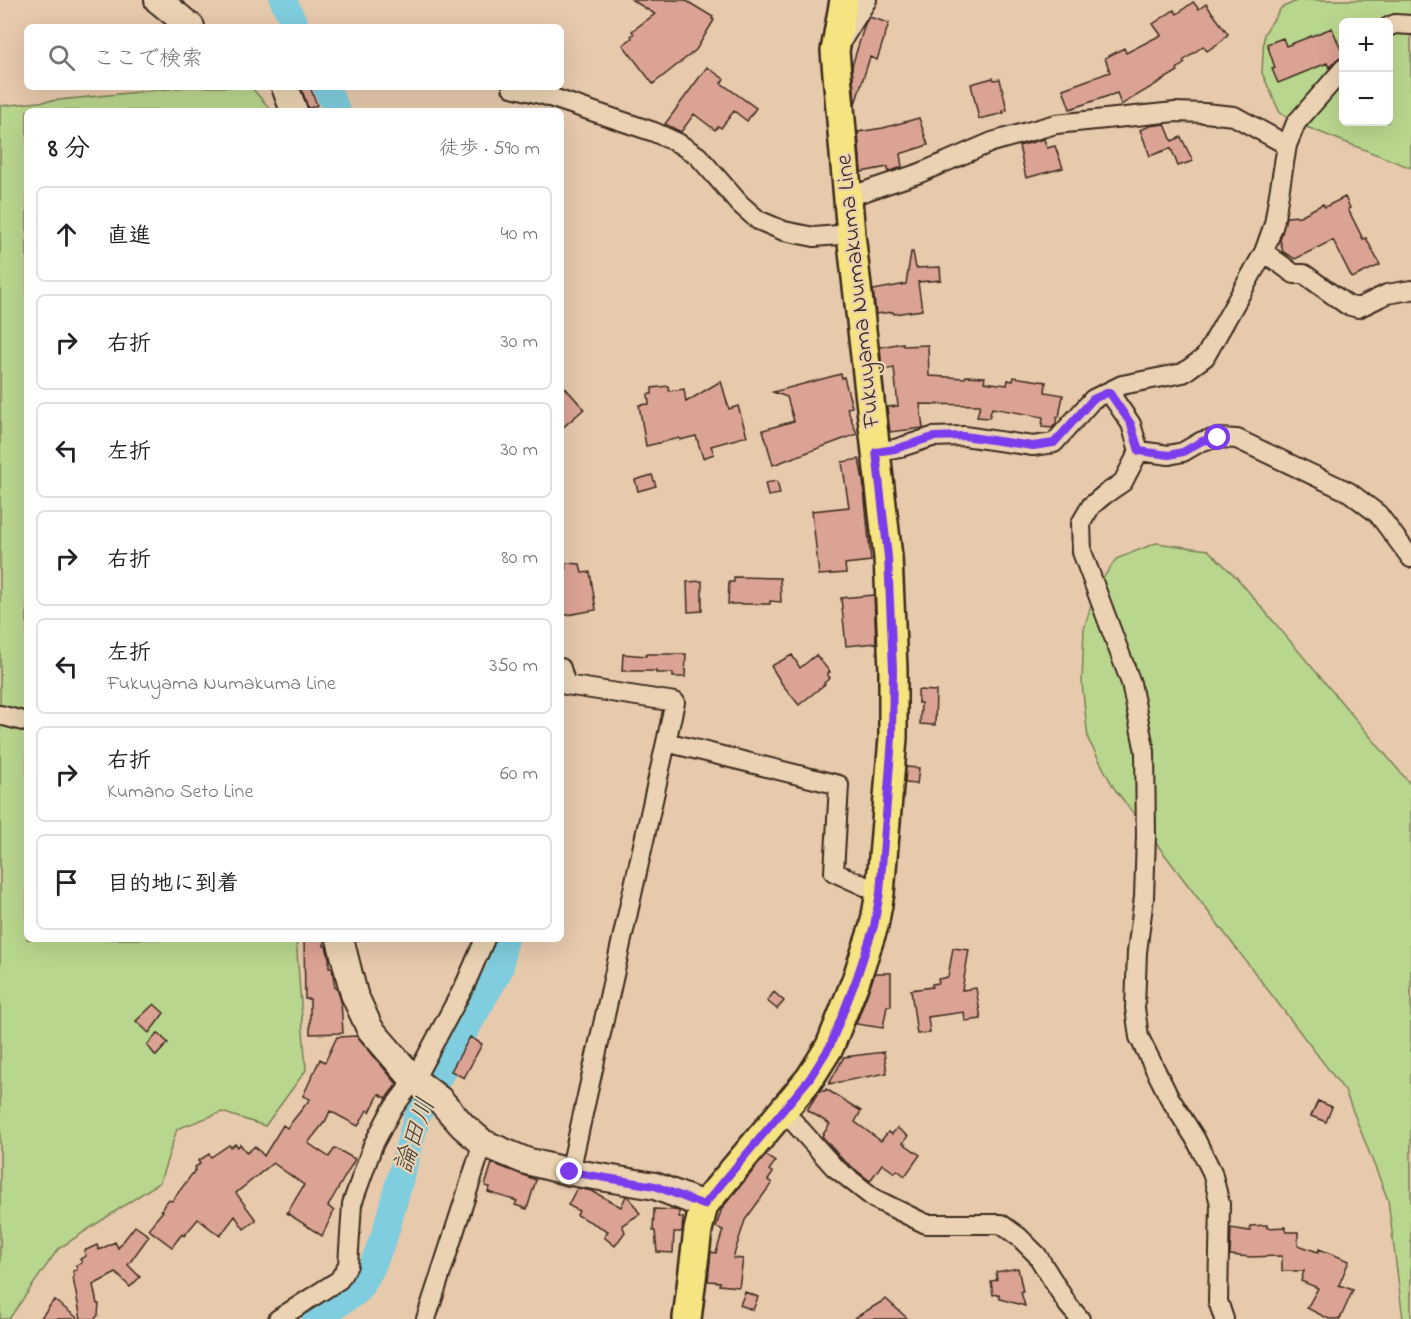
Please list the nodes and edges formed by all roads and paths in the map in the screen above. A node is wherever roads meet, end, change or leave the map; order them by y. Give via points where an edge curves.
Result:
1 (158, 0) edge
2 (844, 0) edge
3 (867, 0) edge
4 (187, 24) edge
5 (1393, 25) edge
6 (1411, 26) edge
7 (835, 51) junction
8 (1341, 72) edge
9 (286, 90) edge
10 (524, 90) edge
11 (293, 108) edge
12 (1287, 145) junction
13 (848, 197) junction
14 (851, 234) junction
15 (1264, 252) junction
16 (1411, 290) edge
17 (1109, 392) junction
18 (1139, 451) junction
19 (876, 452) junction
20 (1411, 558) edge
21 (564, 678) edge
22 (0, 715) edge
23 (24, 721) edge
24 (666, 742) junction
25 (880, 893) junction
26 (341, 942) edge
27 (484, 942) edge
28 (414, 1080) junction
29 (783, 1110) junction
30 (483, 1143) junction
31 (570, 1172) junction
32 (704, 1205) junction
33 (278, 1319) edge
34 (426, 1319) edge
35 (687, 1319) edge
36 (1080, 1319) edge
37 (1224, 1319) edge

1 - 4 main road
2 - 7 main road, Fukuyama Numakuma Line
3 - 7 street
5 - 6 street
7 - 13 main road, Fukuyama Numakuma Line
8 - 12 street via 1296,123
9 - 11 main road
10 - 14 street via 678,143 698,156 758,220 814,237
12 - 13 street via 1234,116 1205,113 1174,112 1056,124 992,142 920,173
12 - 15 street via 1274,224
13 - 14 main road, Fukuyama Numakuma Line
14 - 19 main road, Fukuyama Numakuma Line
15 - 16 street via 1294,274 1304,274 1358,308 1387,294
15 - 17 street via 1205,357 1183,373 1122,385
17 - 18 street via 1131,424
17 - 19 street via 1093,399 1054,443 1033,446 964,436 933,437
18 - 20 street via 1169,455 1202,441 1237,440 1349,492 1378,514
18 - 37 street via 1124,482 1091,506 1081,524 1082,552 1131,684 1145,752 1144,897 1135,1008 1139,1036 1212,1172 1220,1204 1218,1301
19 - 25 main road, Fukuyama Numakuma Line via 888,557 893,669
21 - 24 street via 566,685 675,702
22 - 23 street
24 - 25 street via 839,785 834,872
24 - 31 street
25 - 29 main road, Fukuyama Numakuma Line via 860,969 830,1046
26 - 28 main road via 354,994 370,1029
27 - 28 street
28 - 30 main road
28 - 33 street via 378,1137 352,1204 348,1265 339,1280
29 - 32 main road, Fukuyama Numakuma Line
29 - 36 street via 834,1167 875,1199 926,1224 1000,1224 1010,1230 1036,1255
30 - 31 main road via 526,1161
30 - 34 street
31 - 32 main road via 655,1186
32 - 35 main road, Fukuyama Numakuma Line

